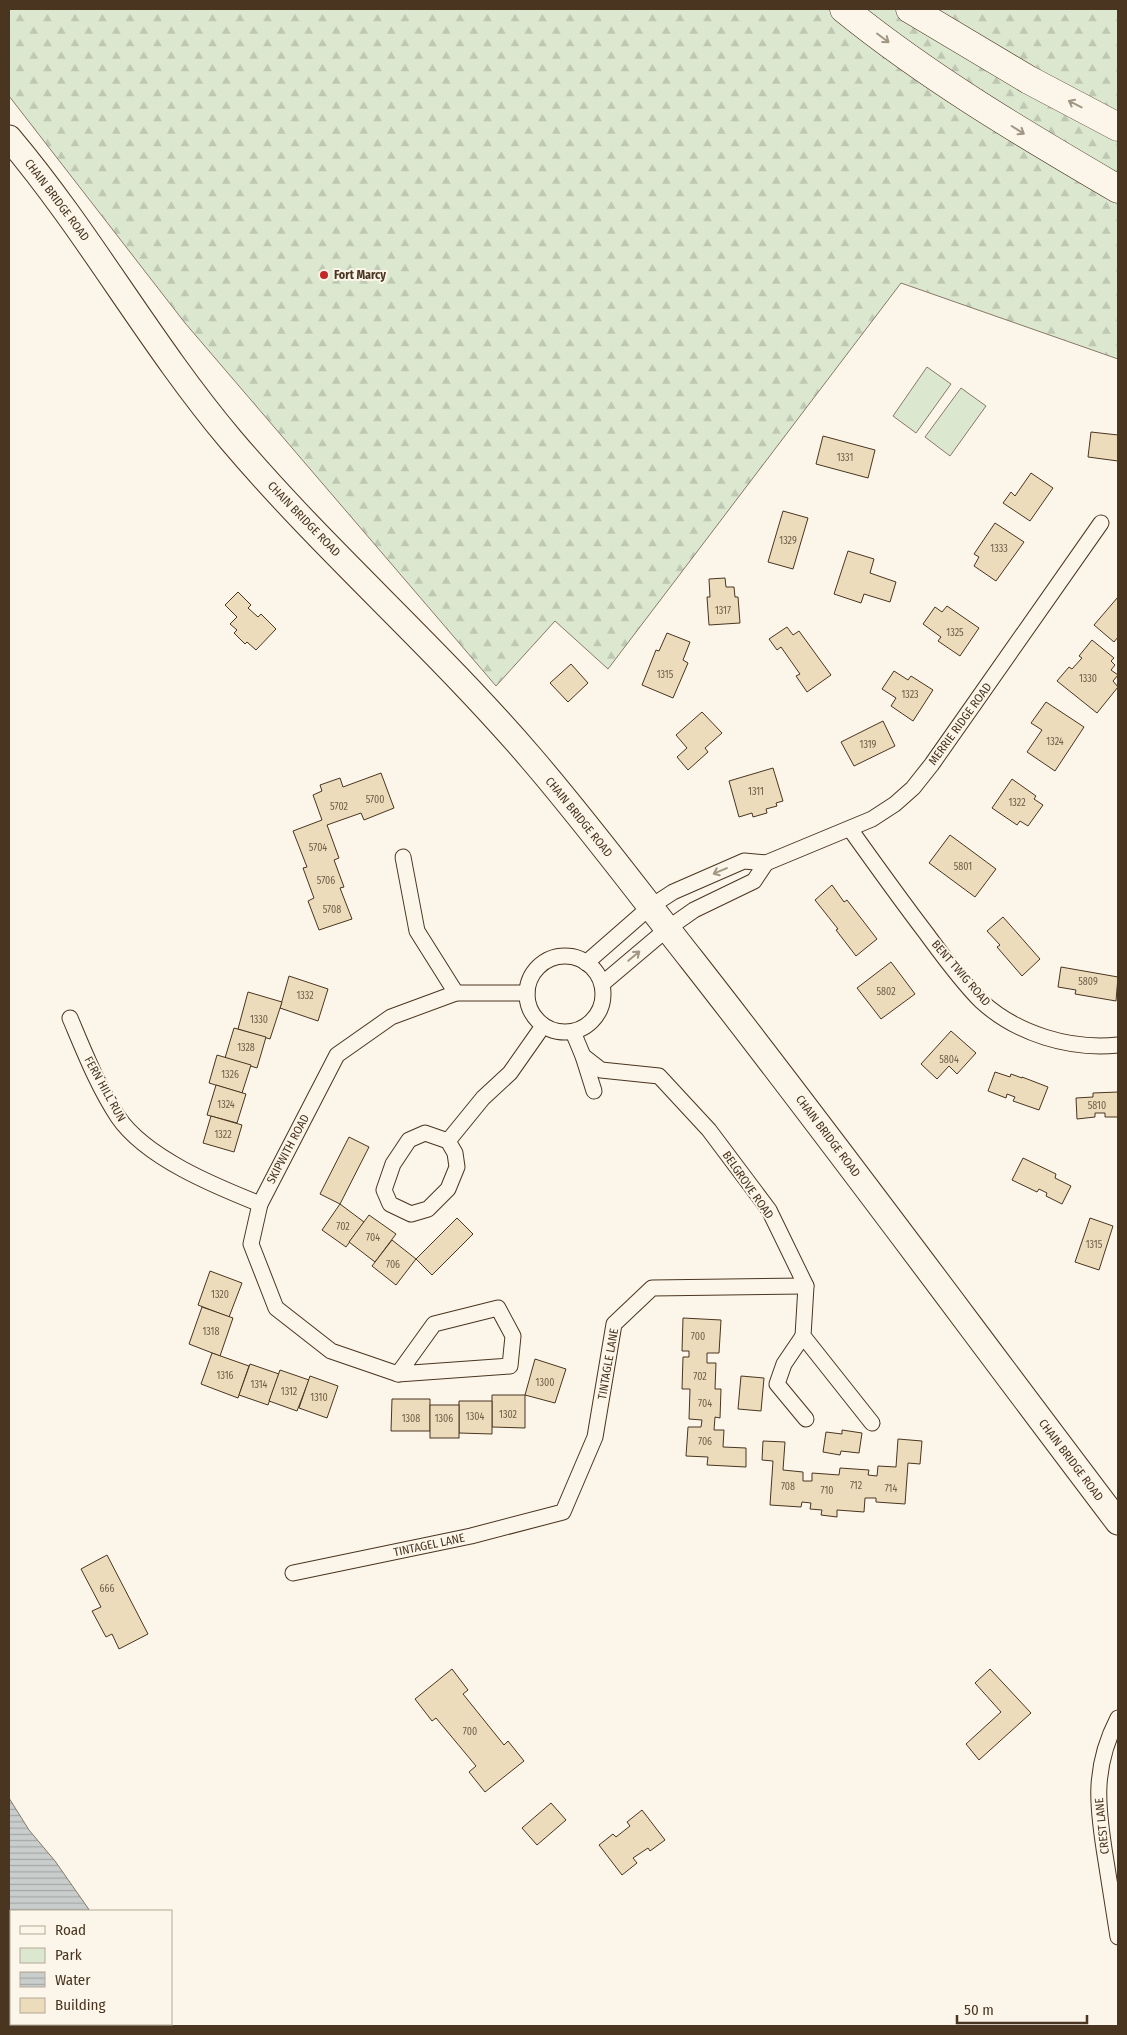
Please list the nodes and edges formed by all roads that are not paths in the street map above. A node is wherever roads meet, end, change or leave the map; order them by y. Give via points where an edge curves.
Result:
1 (844, 9) edge
2 (910, 9) edge
3 (1118, 127) edge
4 (9, 138) edge
5 (1118, 189) edge
6 (1101, 523) dead end
7 (850, 829) junction
8 (403, 857) dead end
9 (766, 863) junction
10 (650, 907) junction
11 (667, 929) junction
12 (586, 963) junction
13 (602, 984) junction
14 (456, 993) junction
15 (527, 993) junction
16 (70, 1018) dead end
17 (544, 1026) junction
18 (573, 1032) junction
19 (1118, 1046) edge
20 (583, 1056) junction
21 (594, 1091) dead end
22 (448, 1141) junction
23 (260, 1204) junction
24 (806, 1286) junction
25 (803, 1336) junction
26 (398, 1374) junction
27 (806, 1419) dead end
28 (872, 1423) dead end
29 (564, 1512) joint
30 (1118, 1522) edge
31 (293, 1573) dead end
32 (1118, 1718) edge
33 (1118, 1937) edge

1 -> 5 highway via 988,112
3 -> 2 highway via 1028,80
4 - 10 main road, CHAIN BRIDGE ROAD via 73,220 185,381 229,438 511,735
6 - 7 street, MERRIE RIDGE ROAD via 913,788 872,819
7 - 9 street, MERRIE RIDGE ROAD
7 - 19 street, BENT TWIG ROAD via 944,956 981,1000 1002,1017 1051,1040
8 - 14 street via 416,931
9 -> 10 street, MERRIE RIDGE ROAD via 744,861 673,892
9 - 11 street via 754,881 694,910
10 - 11 main road, CHAIN BRIDGE ROAD
10 - 12 street, MERRIE RIDGE ROAD
13 -> 11 street
11 - 30 main road, CHAIN BRIDGE ROAD via 791,1087
12 - 13 street via 598,974
12 - 15 street via 571,957 546,961 529,980
13 - 18 street via 603,996 594,1019
14 - 15 street, SKIPWITH ROAD
14 - 23 street, SKIPWITH ROAD via 391,1017 337,1055
15 - 17 street via 533,1015
16 - 23 street, FERN HILL RUN via 88,1062 119,1118 138,1138 193,1175
17 - 18 street via 562,1033
17 - 22 street via 510,1073 483,1098
18 - 20 street
20 - 21 street
20 - 24 street, BELGROVE ROAD via 601,1070 659,1076 709,1130 769,1210
22 - 22 street via 425,1133 409,1140 393,1164 384,1190 390,1204 411,1214 428,1209 448,1189 457,1167 455,1153
23 - 26 street, SKIPWITH ROAD via 251,1244 276,1308 331,1351
24 - 25 street, BELGROVE ROAD
24 - 29 street, TINTAGLE LANE via 652,1288 614,1324 595,1438
25 - 27 street via 784,1364 777,1384
25 - 28 street
26 - 26 street, SKIPWITH ROAD via 510,1366 513,1336 498,1308 434,1324
29 - 31 street, TINTAGEL LANE via 471,1536
32 - 33 street, CREST LANE via 1103,1758 1098,1784 1098,1813

